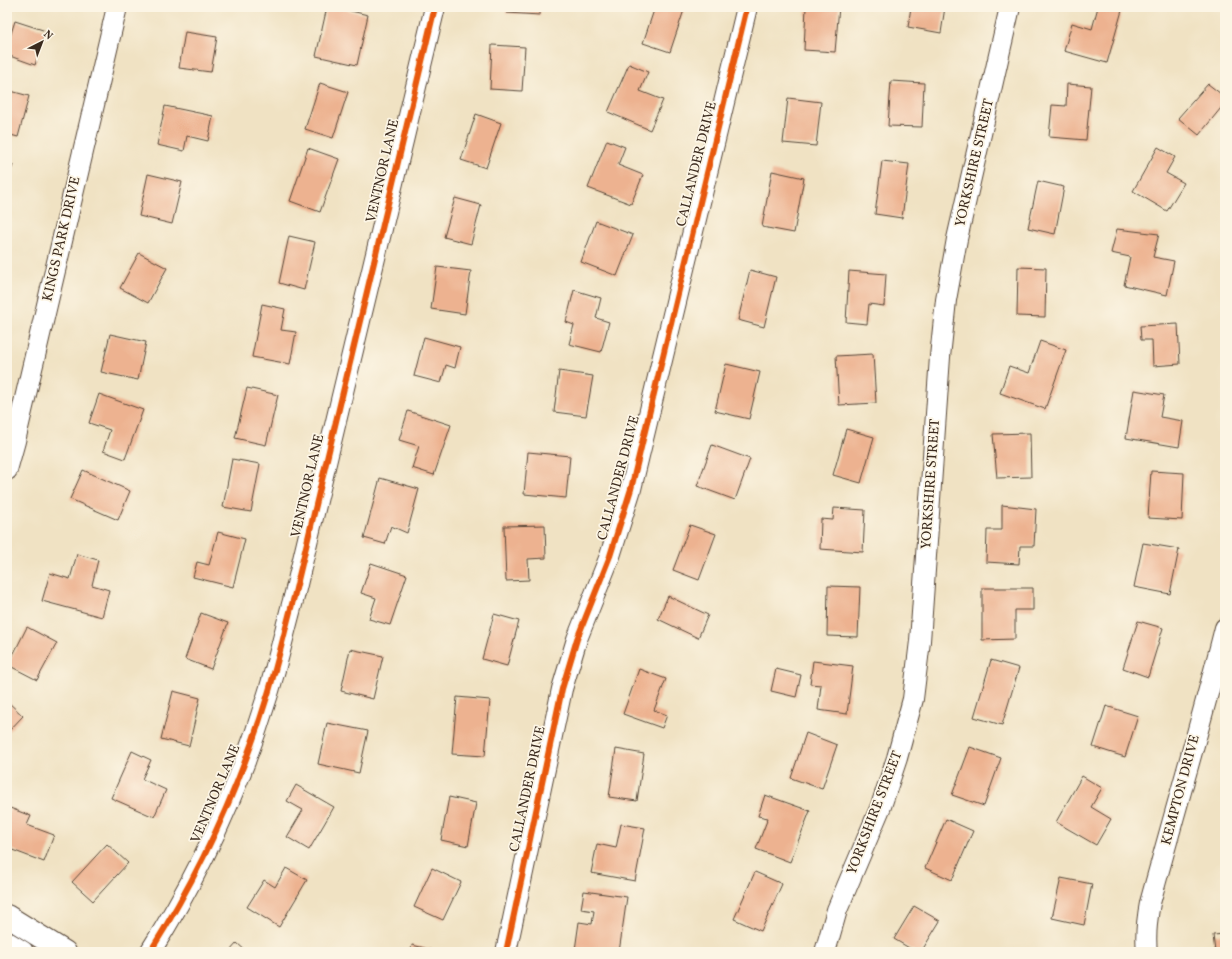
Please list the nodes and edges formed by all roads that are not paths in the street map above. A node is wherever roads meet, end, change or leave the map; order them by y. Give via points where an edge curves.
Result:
1 (117, 7) edge
2 (435, 7) edge
3 (747, 7) edge
4 (1010, 7) edge
5 (7, 470) edge
6 (1225, 628) edge
7 (1218, 687) edge
8 (7, 916) edge
9 (7, 943) edge
10 (22, 952) edge
11 (65, 952) edge
12 (150, 952) edge
13 (506, 952) edge
14 (825, 952) edge
15 (1147, 952) edge

1 - 5 street, KINGS PARK DRIVE
2 - 12 street, VENTNOR LANE via 296,589 268,693 255,734 227,804 198,866
3 - 13 street, CALLANDER DRIVE via 630,490 610,556 577,639 562,688
4 - 14 street, YORKSHIRE STREET via 957,239 946,300 920,641 912,699 897,758 881,806 837,910
6 - 7 street, KEMPTON DRIVE
7 - 15 street, KEMPTON DRIVE via 1193,743 1150,903
8 - 11 street
9 - 10 street

